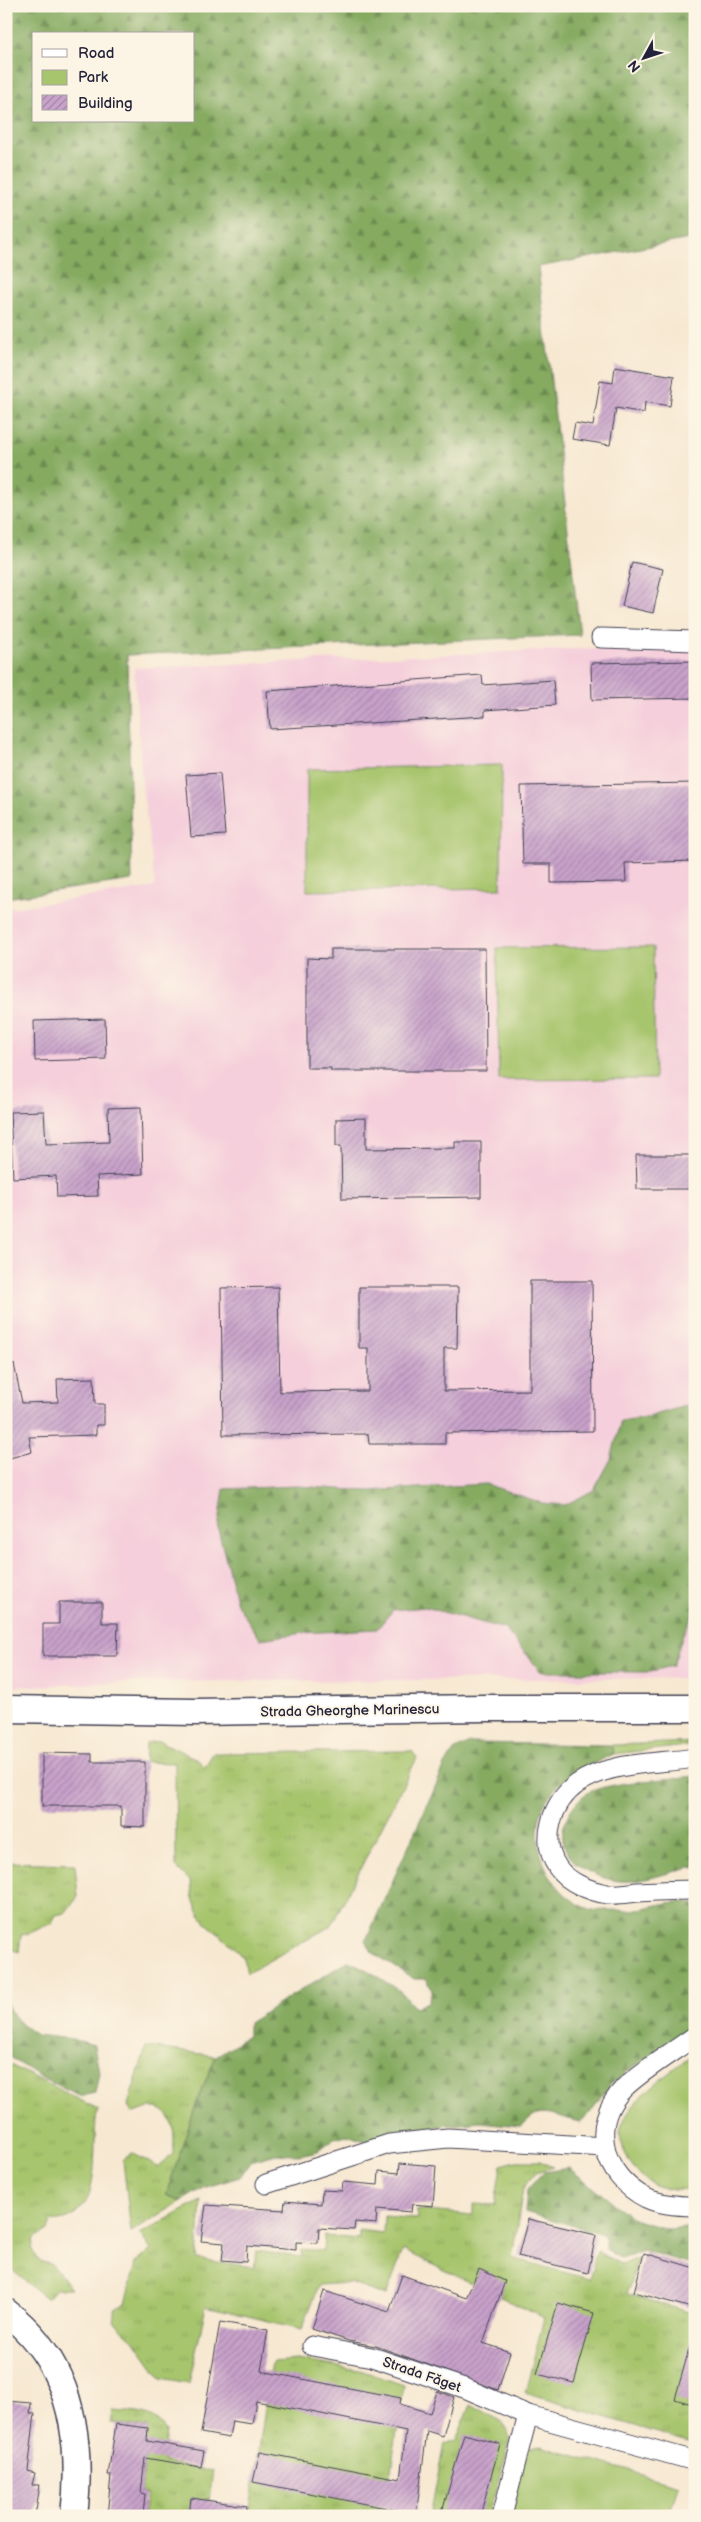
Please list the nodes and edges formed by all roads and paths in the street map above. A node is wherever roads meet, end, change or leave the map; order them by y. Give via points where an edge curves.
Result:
1 (601, 638) dead end
2 (695, 642) edge
3 (695, 1708) edge
4 (6, 1709) edge
5 (695, 1758) edge
6 (695, 1890) edge
7 (695, 2036) edge
8 (599, 2147) junction
9 (266, 2184) dead end
10 (695, 2206) edge
11 (6, 2312) edge
12 (312, 2346) dead end
13 (528, 2415) junction
14 (695, 2461) edge
15 (74, 2516) edge
16 (502, 2516) edge

1 - 2 street
3 - 4 main road, Strada Gheorghe Marinescu via 195,1712
5 - 6 street via 632,1765 596,1774 576,1784 558,1802 548,1839 558,1868 580,1886 609,1894
7 - 8 street via 624,2089 609,2111
8 - 9 street via 448,2138 389,2144
8 - 10 street via 624,2183 647,2199 674,2206
11 - 15 main road via 21,2323 53,2364 69,2404 77,2450
12 - 13 street, Strada Făget via 372,2357 467,2388
13 - 14 street, Strada Făget
13 - 16 street

